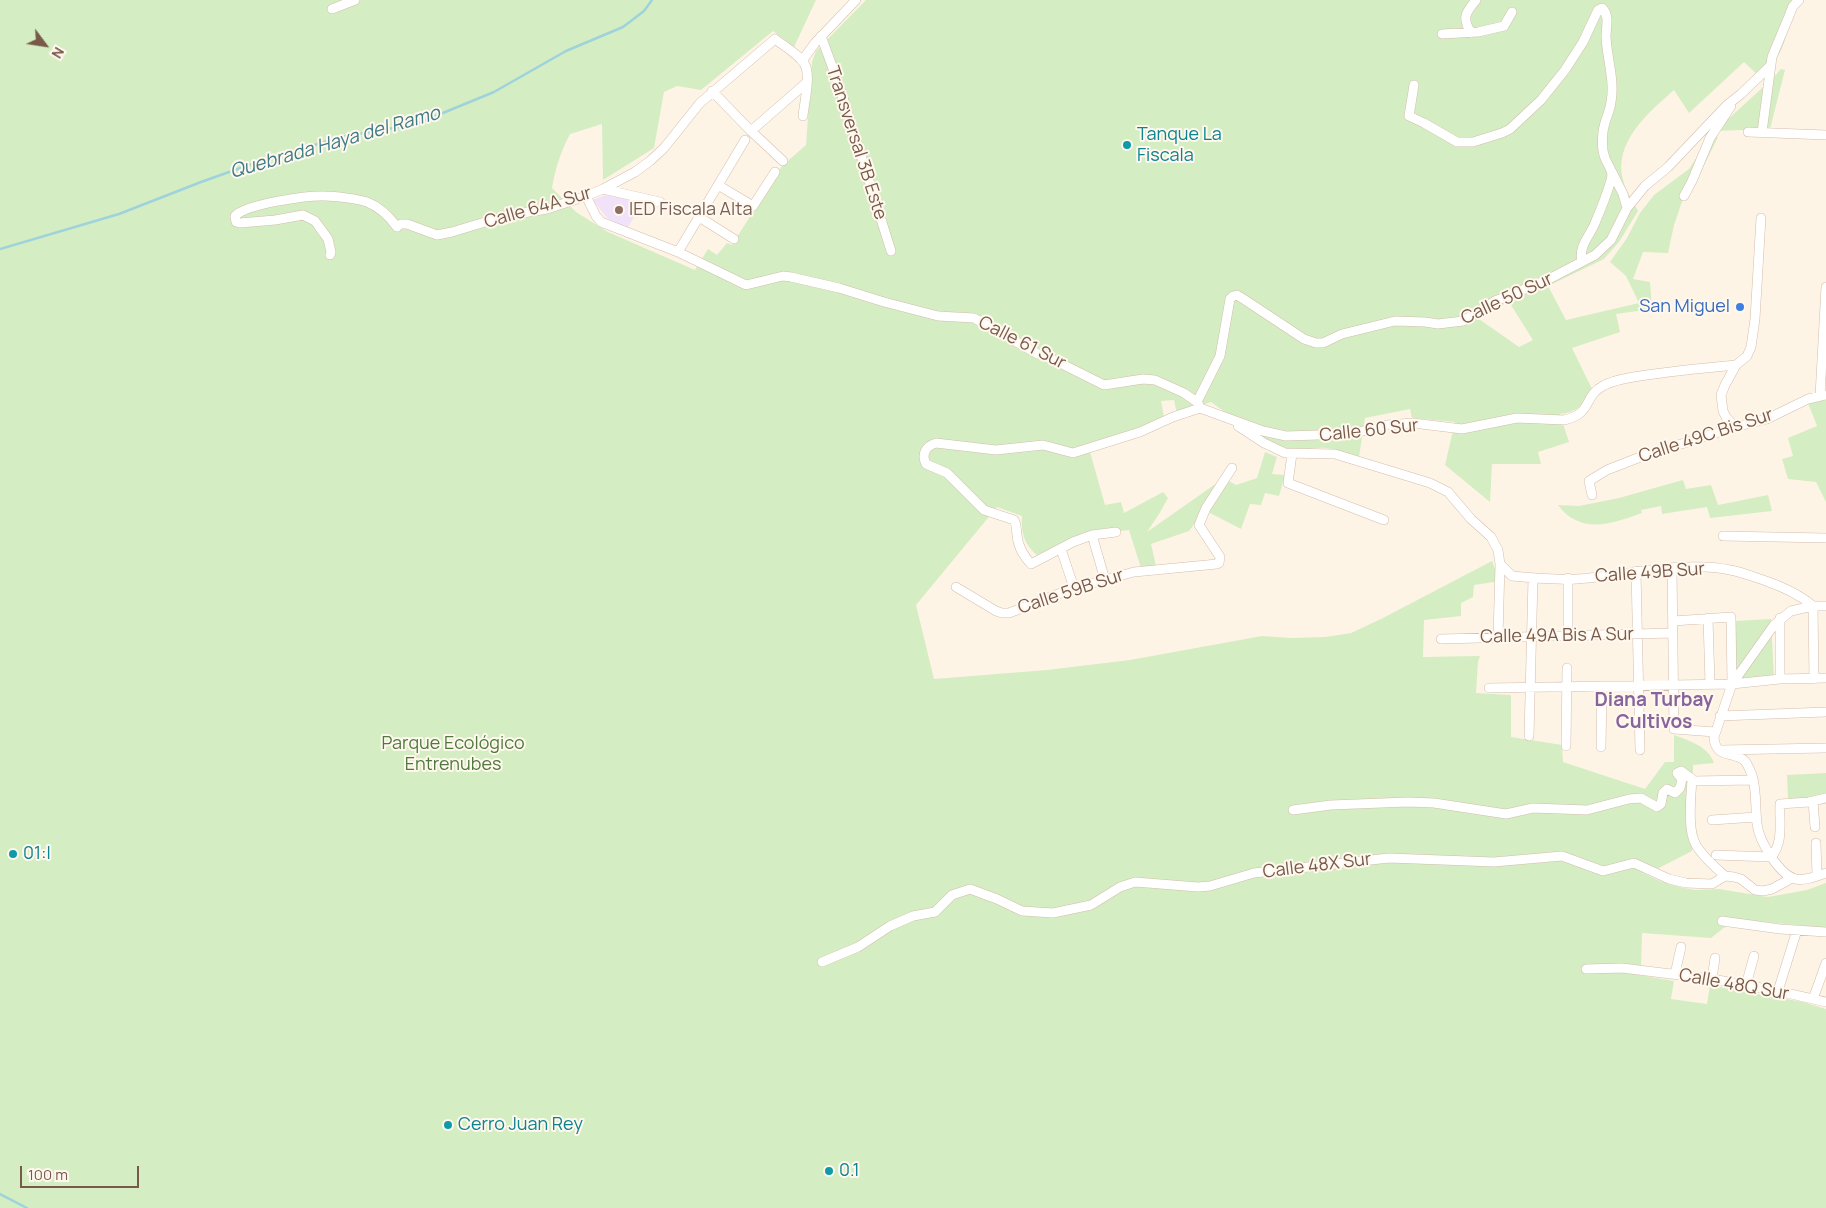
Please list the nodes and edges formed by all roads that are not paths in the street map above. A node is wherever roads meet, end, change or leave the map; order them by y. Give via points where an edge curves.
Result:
1 (355, 0) edge
2 (856, 0) edge
3 (1476, 0) edge
4 (1799, 0) edge
5 (332, 9) dead end
6 (1512, 12) dead end
7 (1471, 33) junction
8 (1442, 34) dead end
9 (821, 36) junction
10 (802, 61) junction
11 (1770, 66) junction
12 (807, 79) junction
13 (1414, 85) dead end
14 (712, 90) junction
15 (1737, 97) junction
16 (803, 116) dead end
17 (751, 131) junction
18 (1748, 132) dead end
19 (1762, 132) junction
20 (1826, 135) edge
21 (745, 140) dead end
22 (783, 161) dead end
23 (1611, 168) junction
24 (775, 172) dead end
25 (718, 185) junction
26 (603, 189) junction
27 (586, 196) junction
28 (1684, 196) dead end
29 (660, 202) dead end
30 (1627, 208) junction
31 (699, 217) junction
32 (1761, 218) dead end
33 (734, 239) dead end
34 (1607, 244) junction
35 (891, 251) dead end
36 (678, 252) junction
37 (330, 256) dead end
38 (1606, 256) dead end
39 (1582, 262) junction
40 (1826, 287) edge
41 (1824, 348) edge
42 (1736, 365) junction
43 (1823, 396) edge
44 (1199, 405) junction
45 (1225, 417) junction
46 (1735, 426) junction
47 (1292, 454) junction
48 (1232, 468) dead end
49 (1592, 495) dead end
50 (1384, 520) dead end
51 (1116, 532) dead end
52 (1092, 535) junction
53 (1723, 536) dead end
54 (1826, 538) edge
55 (1061, 548) junction
56 (1500, 564) junction
57 (1672, 568) junction
58 (1636, 571) junction
59 (1533, 578) junction
60 (1568, 578) junction
61 (1105, 580) junction
62 (956, 587) dead end
63 (1074, 588) junction
64 (1813, 606) junction
65 (1826, 606) edge
66 (1708, 618) junction
67 (1780, 618) junction
68 (1673, 621) junction
69 (1638, 634) junction
70 (1673, 634) junction
71 (1568, 636) junction
72 (1531, 637) junction
73 (1498, 638) junction
74 (1441, 640) dead end
75 (1567, 668) dead end
76 (1826, 678) edge
77 (1780, 679) junction
78 (1814, 679) junction
79 (1710, 684) junction
80 (1732, 684) junction
81 (1674, 685) junction
82 (1602, 686) junction
83 (1638, 686) junction
84 (1567, 687) junction
85 (1489, 688) dead end
86 (1530, 688) junction
87 (1826, 712) edge
88 (1720, 716) junction
89 (1715, 732) junction
90 (1529, 736) dead end
91 (1566, 746) dead end
92 (1601, 747) dead end
93 (1826, 748) edge
94 (1640, 750) dead end
95 (1718, 750) junction
96 (1692, 780) junction
97 (1754, 780) junction
98 (1826, 798) edge
99 (1813, 801) junction
100 (1293, 810) dead end
101 (1756, 817) junction
102 (1712, 820) dead end
103 (1815, 827) dead end
104 (1816, 843) dead end
105 (1716, 855) dead end
106 (1772, 856) junction
107 (1822, 874) edge
108 (1725, 876) junction
109 (1792, 878) junction
110 (1722, 921) dead end
111 (1797, 930) junction
112 (1826, 932) edge
113 (1681, 947) dead end
114 (1754, 956) dead end
115 (1715, 958) dead end
116 (822, 962) dead end
117 (1826, 963) edge
118 (1586, 969) dead end
119 (1675, 974) junction
120 (1712, 979) junction
121 (1746, 984) junction
122 (1778, 991) junction
123 (1813, 999) junction
124 (1826, 1002) edge

1 - 5 street
2 - 9 street
3 - 7 street via 1466,14 1465,22
4 - 11 street via 1788,16
6 - 7 street via 1504,26
7 - 8 street
9 - 10 street
9 - 35 street, Transversal 3B Este
10 - 12 street
10 - 14 street, Calle 64A Sur via 775,39
11 - 15 street
11 - 19 street
12 - 16 street
12 - 17 street
13 - 23 street via 1410,117 1457,142 1497,136 1510,129 1541,100 1565,70 1602,8 1607,14 1606,38 1612,84 1602,140 1605,158
14 - 17 street
14 - 26 street, Calle 64A Sur via 658,155
15 - 28 street via 1714,132
15 - 30 street via 1645,186
17 - 22 street
18 - 19 street
19 - 20 street
21 - 25 street
23 - 30 street
23 - 39 street via 1611,178 1595,225 1580,254
24 - 25 street via 753,206
25 - 31 street
26 - 27 street, Calle 64A Sur
26 - 29 street
27 - 36 street via 601,222
27 - 37 street, Calle 64A Sur via 547,209 504,216 437,235 406,224 397,226 382,210 366,202 326,196 272,203 244,210 236,216 236,222 240,223 303,215 315,222 328,239
30 - 34 street
31 - 33 street
31 - 36 street
32 - 42 street via 1754,329 1750,352
34 - 38 street
34 - 39 street, Calle 50 Sur
36 - 44 street, Calle 61 Sur via 746,285 791,277 938,316 974,318 1036,353 1104,385 1149,379 1175,388
39 - 44 street, Calle 50 Sur via 1495,301 1458,323 1395,321 1342,334 1323,343 1304,339 1236,295 1230,299 1218,363
40 - 41 street
41 - 43 street
42 - 45 street, Calle 60 Sur via 1661,373 1604,385 1593,394 1583,412 1558,420 1517,418 1462,429 1414,423 1387,425 1351,434 1286,436
42 - 46 street via 1721,395 1726,418
43 - 46 street, Calle 49C Bis Sur via 1799,402 1767,419
44 - 45 street, Calle 60 Sur
44 - 55 street via 1140,432 1073,454 1043,445 996,450 936,443 926,448 924,458 928,466 946,472 984,510 1014,520 1022,553 1031,564
45 - 47 street via 1273,448
46 - 49 street, Calle 49C Bis Sur via 1607,470 1589,481
47 - 50 street via 1288,483
47 - 56 street via 1335,454 1430,483 1448,492 1491,537 1496,544
48 - 61 street, Calle 59B Sur via 1199,524 1220,559 1219,563 1134,572
51 - 52 street
52 - 55 street
52 - 61 street
53 - 54 street
55 - 63 street
56 - 59 street, Calle 49B Sur via 1512,576
56 - 73 street
57 - 58 street, Calle 49B Sur
57 - 64 street, Calle 49B Sur via 1729,570 1779,586
57 - 68 street
58 - 60 street, Calle 49B Sur
58 - 69 street
59 - 60 street, Calle 49B Sur
59 - 72 street
60 - 71 street
61 - 63 street, Calle 59B Sur
62 - 63 street, Calle 59B Sur via 1002,613
64 - 65 street
64 - 67 street via 1797,609
64 - 78 street
66 - 68 street
66 - 79 street
66 - 80 street via 1731,617
67 - 77 street
67 - 80 street
68 - 70 street
69 - 70 street, Calle 49A Bis A Sur
69 - 71 street, Calle 49A Bis A Sur
69 - 83 street
70 - 81 street
71 - 72 street, Calle 49A Bis A Sur
72 - 73 street, Calle 49A Bis A Sur
72 - 86 street
73 - 74 street, Calle 49A Bis A Sur
75 - 84 street
76 - 78 street
77 - 78 street
77 - 80 street
79 - 80 street
79 - 81 street
80 - 88 street
81 - 83 street
81 - 89 street via 1674,729
82 - 83 street
82 - 84 street
82 - 92 street
83 - 94 street
84 - 86 street
84 - 91 street
85 - 86 street
86 - 90 street
87 - 88 street
88 - 89 street
89 - 95 street via 1714,742
93 - 95 street
95 - 97 street via 1744,760
96 - 97 street
96 - 100 street via 1678,772 1682,781 1680,788 1675,793 1667,789 1657,807 1641,798 1587,810 1533,808 1506,814 1408,802
96 - 108 street via 1694,842
97 - 101 street
98 - 99 street
99 - 103 street
99 - 106 street via 1780,804 1779,843
101 - 102 street
101 - 106 street via 1761,838
104 - 107 street
105 - 106 street
106 - 109 street via 1781,870
107 - 109 street via 1801,880
108 - 109 street via 1742,879 1755,890 1763,891
108 - 116 street, Calle 48X Sur via 1712,884 1686,883 1634,863 1603,871 1562,856 1494,862 1389,858 1254,873 1210,886 1135,882 1120,887 1091,905 1053,913 1022,911 970,888 952,895 935,912 913,916 890,926 858,947
110 - 111 street
111 - 112 street
111 - 122 street
113 - 119 street
114 - 121 street
115 - 120 street
117 - 123 street
118 - 119 street, Calle 48Q Sur via 1620,968
119 - 120 street, Calle 48Q Sur
120 - 121 street, Calle 48Q Sur
121 - 122 street, Calle 48Q Sur
122 - 123 street, Calle 48Q Sur
123 - 124 street, Calle 48Q Sur

